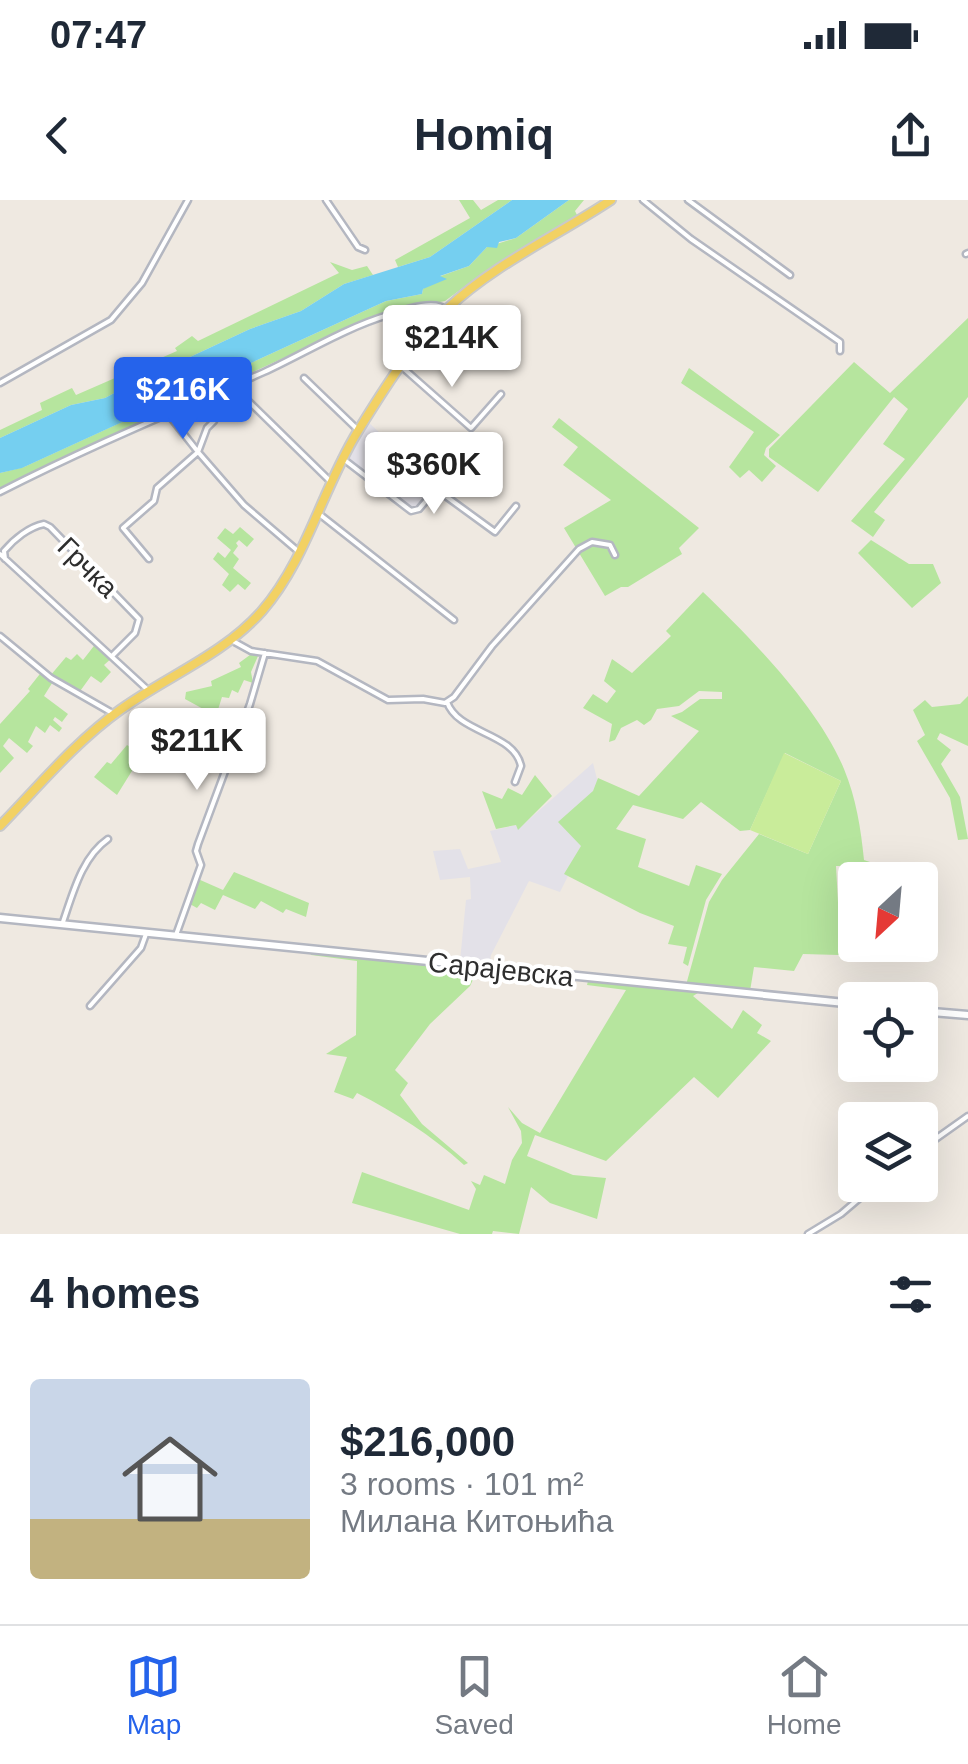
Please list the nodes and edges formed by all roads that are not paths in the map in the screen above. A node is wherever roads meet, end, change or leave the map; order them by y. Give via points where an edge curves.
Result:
1 (188, 200) edge
2 (326, 200) edge
3 (610, 200) edge
4 (643, 200) edge
5 (688, 200) edge
6 (364, 250) dead end
7 (790, 275) dead end
8 (447, 310) junction
9 (840, 351) dead end
10 (402, 367) junction
11 (304, 378) dead end
12 (0, 384) edge
13 (231, 384) junction
14 (501, 394) dead end
15 (168, 414) junction
16 (214, 420) dead end
17 (358, 430) junction
18 (198, 452) junction
19 (342, 458) junction
20 (331, 482) junction
21 (0, 492) edge
22 (516, 506) dead end
23 (318, 513) junction
24 (300, 552) junction
25 (615, 555) dead end
26 (2, 557) edge
27 (149, 559) dead end
28 (454, 620) dead end
29 (0, 636) edge
30 (230, 640) junction
31 (265, 653) junction
32 (113, 655) junction
33 (149, 691) junction
34 (446, 702) junction
35 (114, 714) junction
36 (516, 782) dead end
37 (0, 826) edge
38 (108, 839) dead end
39 (0, 918) edge
40 (62, 925) junction
41 (146, 934) junction
42 (176, 937) junction
43 (838, 1002) edge
44 (90, 1006) dead end
45 (938, 1013) edge
46 (968, 1016) edge
47 (968, 1116) edge
48 (938, 1138) edge
49 (855, 1202) edge
50 (808, 1234) edge

1 - 12 street via 142,282 111,320
2 - 6 street
3 - 8 main road
4 - 9 street via 840,342
5 - 7 street
8 - 10 main road
8 - 13 street via 437,305 381,317
10 - 14 street via 471,428
10 - 17 main road
11 - 17 street
13 - 15 street
13 - 20 street
15 - 18 street
15 - 21 street
16 - 18 street
17 - 19 main road
18 - 24 street via 244,505
18 - 27 street via 124,528
19 - 20 main road
19 - 22 street via 411,512 437,489 495,532
20 - 23 main road
23 - 24 main road
23 - 28 street
24 - 30 main road via 267,605
25 - 34 street via 602,541 579,549
26 - 32 street
26 - 32 street, Грчка via 34,527 50,528 139,619 136,633
29 - 35 street via 51,678
30 - 31 street
30 - 33 main road
31 - 34 street via 317,661 394,702
31 - 42 street via 198,844 201,865
32 - 33 street
33 - 35 main road
34 - 36 street via 456,717 516,752
35 - 37 main road
38 - 40 street via 84,869
39 - 40 main road, Сарајевска
40 - 41 main road, Сарајевска
41 - 42 main road, Сарајевска
41 - 44 street
42 - 43 main road, Сарајевска
45 - 46 main road
47 - 48 street
49 - 50 street

